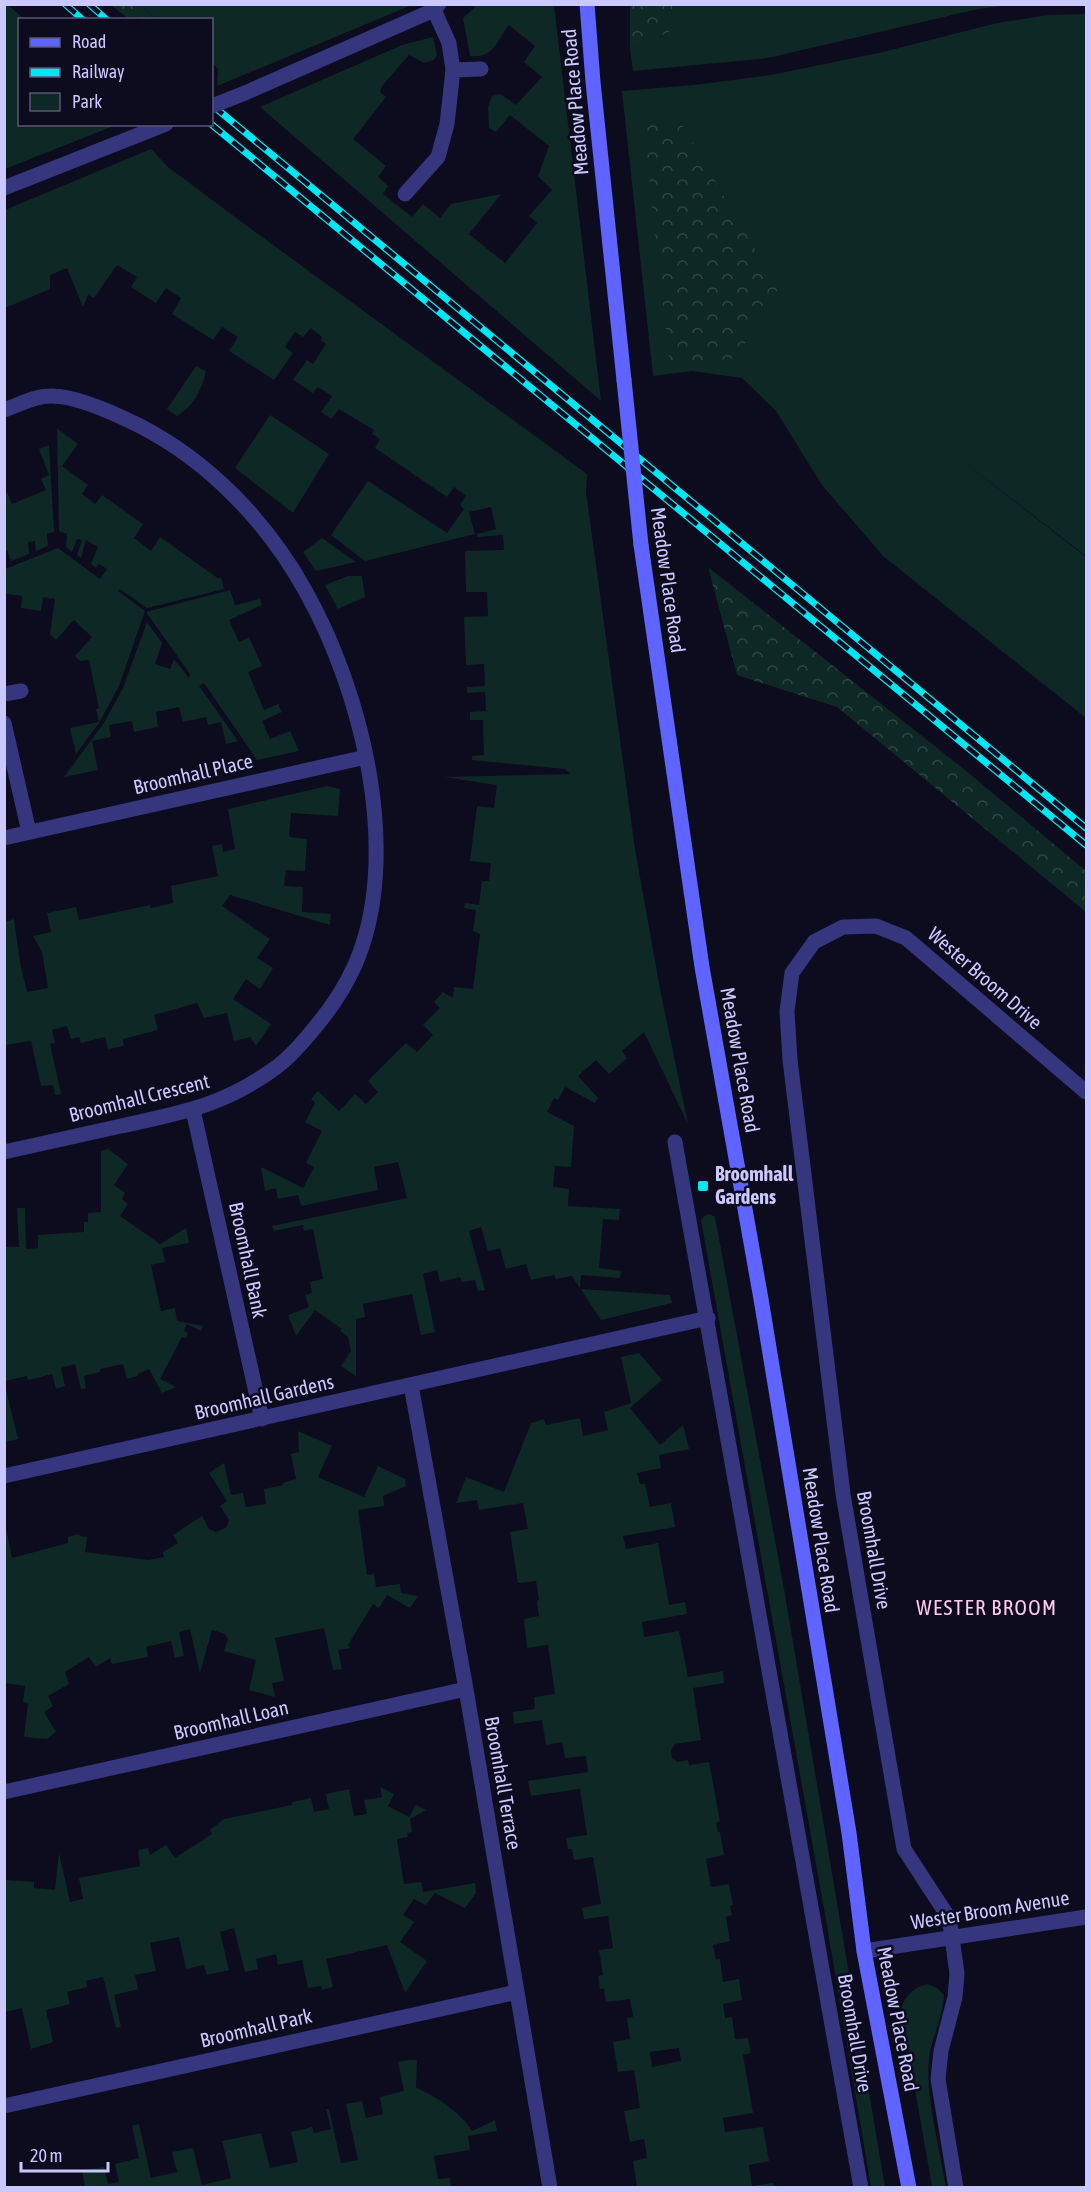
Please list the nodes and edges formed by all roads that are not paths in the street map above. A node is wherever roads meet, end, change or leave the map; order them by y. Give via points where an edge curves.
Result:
1 (587, 4) edge
2 (437, 7) edge
3 (481, 69) dead end
4 (453, 70) junction
5 (213, 106) edge
6 (161, 126) edge
7 (4, 188) edge
8 (405, 194) dead end
9 (4, 410) edge
10 (21, 691) dead end
11 (4, 694) edge
12 (4, 723) edge
13 (366, 757) junction
14 (29, 832) junction
15 (4, 838) edge
16 (843, 927) joint
17 (1086, 1092) edge
18 (194, 1110) junction
19 (675, 1142) dead end
20 (4, 1152) edge
21 (708, 1318) junction
22 (411, 1385) junction
23 (262, 1419) junction
24 (4, 1476) edge
25 (466, 1689) junction
26 (4, 1792) edge
27 (1086, 1917) edge
28 (952, 1937) junction
29 (864, 1951) junction
30 (517, 1992) junction
31 (4, 2106) edge
32 (550, 2187) edge
33 (861, 2187) edge
34 (909, 2187) edge
35 (957, 2187) edge

1 - 29 main road, Meadow Place Road, bridge via 641,545 702,967 849,1833
2 - 4 street
2 - 5 street, bridge
3 - 4 street
4 - 8 street via 447,124 438,157
6 - 7 street
9 - 13 street, Broomhall Crescent via 50,396 80,402 155,434 221,482 271,540 305,590 348,687
10 - 11 street
12 - 14 street
13 - 14 street, Broomhall Place
13 - 18 street, Broomhall Crescent via 375,805 376,863 365,936 354,966 326,1014 277,1066 232,1095
14 - 15 street, Broomhall Place
16 - 17 street, Wester Broom Drive via 876,926 906,938
16 - 28 street, Broomhall Drive via 814,942 792,974 787,1011 790,1059 843,1494 904,1849 949,1918
18 - 20 street, Broomhall Crescent
18 - 23 street, Broomhall Bank
19 - 21 street, Broomhall Drive
21 - 22 street, Broomhall Gardens
21 - 33 street, Broomhall Drive
22 - 23 street, Broomhall Gardens
22 - 25 street, Broomhall Terrace
23 - 24 street, Broomhall Gardens
25 - 26 street, Broomhall Loan
25 - 30 street, Broomhall Terrace
27 - 28 street, Wester Broom Avenue
28 - 29 street, Wester Broom Avenue
28 - 35 street, Broomhall Drive via 957,1974 955,1997 938,2079
29 - 34 main road, Meadow Place Road
30 - 31 street, Broomhall Park
30 - 32 street, Broomhall Terrace

